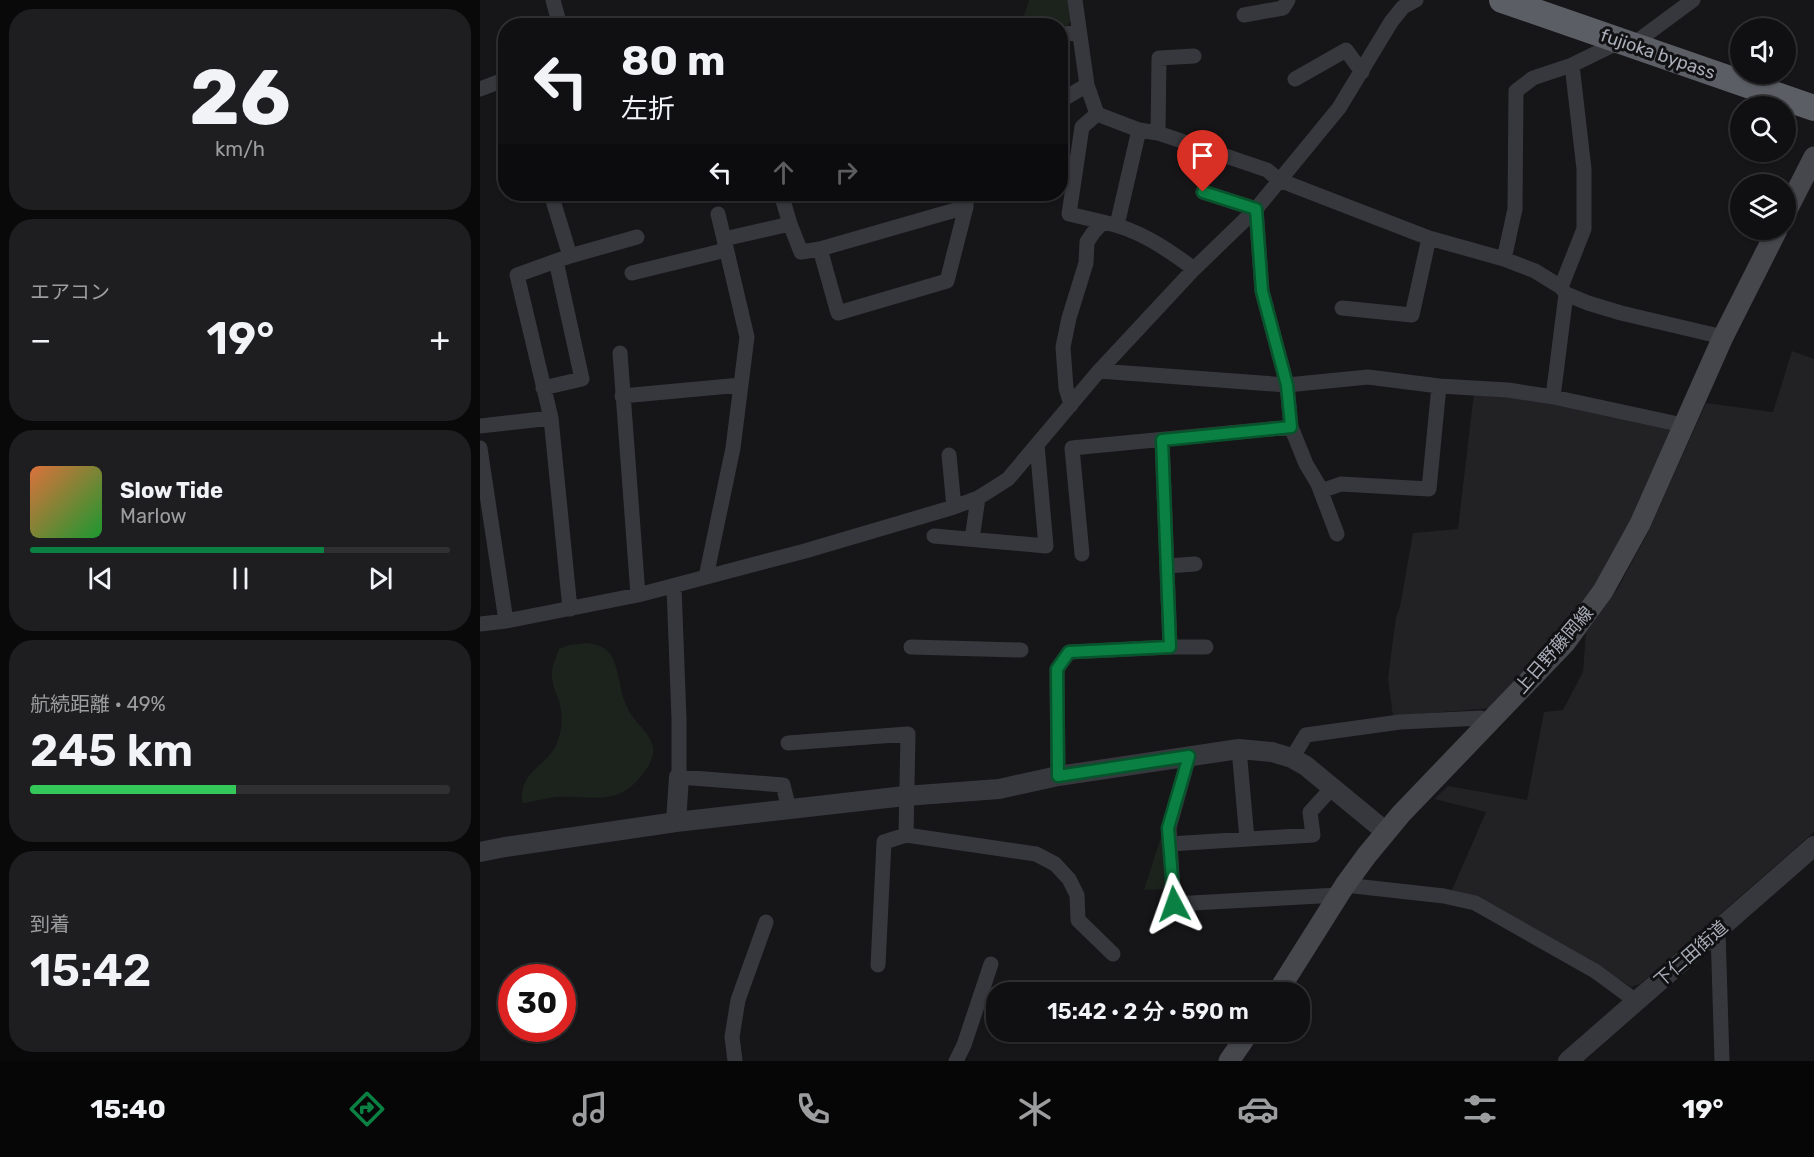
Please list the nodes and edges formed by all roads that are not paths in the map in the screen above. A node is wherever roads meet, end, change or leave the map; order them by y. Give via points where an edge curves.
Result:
1 (553, 0) edge
2 (1075, 0) edge
3 (1288, 0) edge
4 (1416, 0) edge
5 (1502, 0) edge
6 (1693, 0) edge
7 (1244, 15) dead end
8 (558, 18) edge
9 (1079, 32) junction
10 (1068, 34) edge
11 (1627, 43) junction
12 (1194, 56) dead end
13 (1572, 65) junction
14 (1362, 72) junction
15 (1295, 79) dead end
16 (498, 82) edge
17 (1087, 85) junction
18 (480, 89) edge
19 (1068, 96) edge
20 (1814, 108) edge
21 (1096, 114) junction
22 (1138, 130) junction
23 (1158, 134) junction
24 (1814, 157) edge
25 (1279, 180) junction
26 (1203, 192) dead end
27 (1796, 192) edge
28 (552, 201) edge
29 (783, 201) edge
30 (963, 201) edge
31 (966, 201) edge
32 (1256, 209) junction
33 (718, 214) dead end
34 (1110, 223) junction
35 (789, 224) junction
36 (637, 237) dead end
37 (1430, 238) junction
38 (1773, 240) edge
39 (725, 244) junction
40 (820, 249) junction
41 (563, 258) junction
42 (1504, 259) junction
43 (1194, 269) junction
44 (632, 273) dead end
45 (1563, 291) junction
46 (1342, 308) dead end
47 (1723, 337) junction
48 (620, 353) dead end
49 (1099, 371) junction
50 (741, 385) junction
51 (1287, 385) junction
52 (1439, 386) junction
53 (543, 388) junction
54 (622, 396) junction
55 (1553, 397) junction
56 (1071, 405) junction
57 (551, 418) junction
58 (1683, 425) junction
59 (480, 426) edge
60 (1291, 427) junction
61 (1162, 440) junction
62 (1037, 445) junction
63 (480, 448) edge
64 (949, 455) dead end
65 (1321, 491) junction
66 (978, 498) junction
67 (954, 507) junction
68 (1337, 534) dead end
69 (934, 536) dead end
70 (972, 539) junction
71 (1082, 554) dead end
72 (1195, 564) dead end
73 (1167, 566) junction
74 (706, 577) junction
75 (674, 587) junction
76 (638, 595) junction
77 (570, 609) junction
78 (506, 621) junction
79 (480, 624) edge
80 (911, 647) dead end
81 (1170, 647) junction
82 (1206, 647) dead end
83 (1021, 650) dead end
84 (1488, 722) junction
85 (788, 743) dead end
86 (1239, 750) junction
87 (1189, 756) junction
88 (1292, 758) junction
89 (1058, 776) junction
90 (679, 777) junction
91 (1332, 788) junction
92 (905, 796) junction
93 (789, 809) junction
94 (676, 822) junction
95 (1386, 832) junction
96 (906, 835) junction
97 (1247, 839) junction
98 (1170, 844) junction
99 (1814, 846) edge
100 (480, 852) edge
101 (1342, 890) junction
102 (766, 922) dead end
103 (1718, 930) junction
104 (1113, 954) dead end
105 (991, 964) dead end
106 (878, 965) dead end
107 (1284, 982) edge
108 (1636, 1001) junction
109 (1243, 1042) edge
110 (735, 1061) edge
111 (956, 1061) edge
112 (1229, 1061) edge
113 (1568, 1061) edge
114 (1722, 1061) edge

1 - 8 street
2 - 9 street
3 - 7 street via 1283,8
4 - 14 street via 1403,7 1390,22
5 - 11 highway, fujioka bypass
6 - 11 street
9 - 10 street
9 - 17 street
11 - 13 street
11 - 20 highway, fujioka bypass
12 - 23 street via 1159,58
13 - 42 street via 1533,78 1516,91 1515,209
13 - 45 street via 1584,169 1584,229
14 - 15 street via 1346,50
14 - 25 street via 1340,108
16 - 18 street
17 - 19 street
17 - 21 street
21 - 22 street
21 - 34 street via 1082,127 1069,214
22 - 23 street
22 - 34 street
23 - 25 street via 1267,170
24 - 27 main road
25 - 32 street
25 - 37 street
26 - 32 street
28 - 41 street
29 - 35 street
30 - 40 street
31 - 40 street via 947,281 838,313
32 - 43 street
32 - 51 street via 1262,291
33 - 39 street
34 - 43 street via 1162,244
34 - 56 street via 1093,232 1087,242 1086,263 1069,318 1063,347
35 - 39 street
35 - 40 street via 801,252
36 - 41 street
37 - 42 street
37 - 46 street via 1412,315
38 - 47 main road, 上日野藤岡線
39 - 44 street
39 - 50 street via 747,337
41 - 53 street via 582,379
41 - 53 street via 517,275
42 - 45 street via 1535,271
43 - 49 street
45 - 47 street via 1621,313
45 - 55 street
47 - 58 main road, 上日野藤岡線
48 - 54 street
49 - 51 street
49 - 56 street
50 - 54 street
50 - 74 street via 733,448
51 - 52 street via 1368,377
51 - 60 street
52 - 55 street
52 - 65 street via 1429,489 1341,484
53 - 57 street
54 - 76 street
55 - 58 street
56 - 62 street
57 - 59 street
57 - 77 street
58 - 84 main road, 上日野藤岡線 via 1640,524 1603,591 1565,643
60 - 61 street
60 - 65 street
61 - 71 street via 1072,448
61 - 73 street
62 - 66 street via 1008,479
62 - 70 street via 1046,546
63 - 78 street
64 - 67 street
65 - 68 street
66 - 67 street
66 - 70 street
67 - 74 street
69 - 70 street
72 - 73 street
73 - 81 street
74 - 75 street
75 - 76 street
75 - 90 street
76 - 77 street
77 - 78 street
78 - 79 street
80 - 83 street
81 - 82 street
81 - 89 street via 1069,652 1057,669
84 - 88 street via 1481,718 1400,722 1306,735
84 - 95 main road, 上日野藤岡線
85 - 92 street via 908,734
86 - 87 street
86 - 88 street
86 - 97 street
87 - 89 street
87 - 98 street via 1168,828
88 - 91 street
89 - 92 street via 999,789
90 - 93 street via 783,785
90 - 94 street
91 - 95 street
91 - 97 street via 1310,812 1313,835
92 - 93 street
92 - 96 street
93 - 94 street
94 - 100 street
95 - 101 main road, 上日野藤岡線
96 - 104 street via 1035,854 1055,864 1077,895 1078,920
96 - 106 street via 884,843
97 - 98 street
98 - 101 street via 1174,904
99 - 103 street, 下仁田街道
101 - 107 main road, 上日野藤岡線
101 - 108 street via 1444,896 1475,903 1595,971
102 - 110 street via 738,999 732,1037
103 - 108 street, 下仁田街道
103 - 114 street
105 - 111 street
108 - 113 street, 下仁田街道
109 - 112 main road

